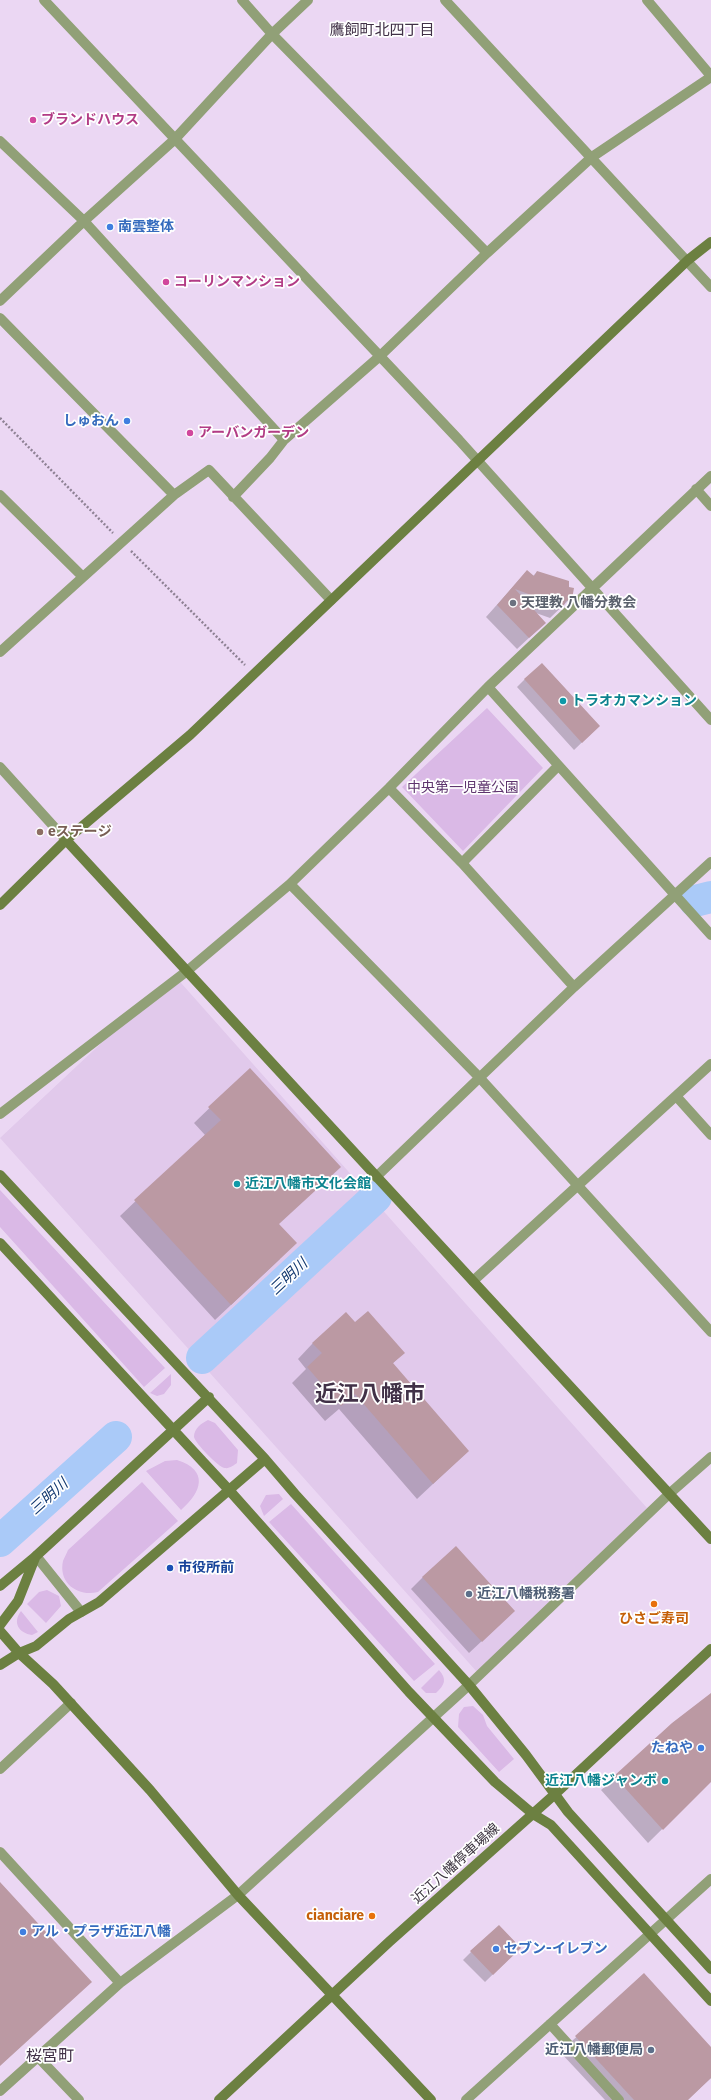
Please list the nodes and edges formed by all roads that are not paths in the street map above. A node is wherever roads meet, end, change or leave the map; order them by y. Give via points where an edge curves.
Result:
1 (44, 0) edge
2 (242, 0) edge
3 (308, 0) edge
4 (445, 0) edge
5 (647, 0) edge
6 (272, 34) junction
7 (711, 76) edge
8 (174, 140) junction
9 (0, 141) edge
10 (592, 158) junction
11 (84, 221) junction
12 (711, 242) edge
13 (487, 253) junction
14 (688, 260) junction
15 (711, 287) edge
16 (0, 301) edge
17 (0, 318) edge
18 (380, 356) junction
19 (284, 440) junction
20 (478, 462) junction
21 (711, 476) edge
22 (696, 489) junction
23 (0, 495) edge
24 (174, 495) junction
25 (233, 497) junction
26 (711, 506) edge
27 (83, 577) junction
28 (592, 587) junction
29 (332, 600) junction
30 (0, 652) edge
31 (488, 687) junction
32 (711, 720) edge
33 (558, 766) junction
34 (0, 767) edge
35 (389, 788) junction
36 (66, 840) junction
37 (711, 862) edge
38 (462, 863) junction
39 (290, 884) junction
40 (675, 895) junction
41 (0, 905) edge
42 (711, 935) edge
43 (187, 970) junction
44 (574, 987) junction
45 (711, 1064) edge
46 (479, 1077) junction
47 (676, 1096) junction
48 (0, 1114) edge
49 (711, 1135) edge
50 (0, 1175) edge
51 (376, 1177) junction
52 (577, 1185) junction
53 (0, 1243) edge
54 (473, 1281) junction
55 (711, 1332) edge
56 (209, 1397) junction
57 (173, 1429) junction
58 (711, 1457) edge
59 (265, 1458) junction
60 (229, 1490) junction
61 (669, 1494) junction
62 (711, 1538) edge
63 (36, 1556) junction
64 (0, 1586) edge
65 (81, 1612) junction
66 (0, 1625) edge
67 (0, 1632) edge
68 (711, 1649) edge
69 (19, 1653) junction
70 (0, 1665) edge
71 (469, 1685) junction
72 (71, 1704) junction
73 (433, 1717) junction
74 (0, 1769) edge
75 (554, 1795) junction
76 (533, 1814) junction
77 (0, 1852) edge
78 (711, 1879) edge
79 (238, 1896) junction
80 (665, 1919) junction
81 (650, 1934) junction
82 (711, 1970) edge
83 (120, 1983) junction
84 (333, 1996) junction
85 (711, 2001) edge
86 (550, 2024) junction
87 (38, 2056) junction
88 (0, 2091) edge
89 (79, 2100) edge
90 (219, 2100) edge
91 (430, 2100) edge
92 (466, 2100) edge
93 (619, 2100) edge

1 - 8 street
2 - 6 street
3 - 6 street
4 - 10 street
5 - 7 street
6 - 8 street
6 - 13 street
7 - 10 street
8 - 11 street
8 - 18 street
9 - 11 street
10 - 13 street
10 - 14 street
11 - 16 street
11 - 19 street
12 - 14 street
13 - 18 street
14 - 15 street
14 - 20 street
17 - 24 street
18 - 19 street
18 - 20 street
19 - 25 street
20 - 28 street
20 - 29 street
21 - 22 street
22 - 26 street
22 - 28 street
23 - 27 street
24 - 25 street via 209,470
24 - 27 street
25 - 29 street
27 - 30 street
28 - 31 street
28 - 32 street
29 - 36 street via 190,735
31 - 33 street
31 - 35 street
33 - 38 street
33 - 40 street
34 - 36 street
35 - 38 street
35 - 39 street
36 - 41 street
36 - 43 street
37 - 40 street
38 - 44 street
39 - 43 street
39 - 46 street
40 - 42 street
40 - 44 street
43 - 48 street
43 - 51 street
44 - 46 street
45 - 47 street
46 - 51 street
46 - 52 street
47 - 49 street
47 - 52 street
50 - 56 street
51 - 54 street
52 - 54 street
52 - 55 street
53 - 57 street
54 - 61 street
56 - 57 street
56 - 59 street
57 - 60 street
57 - 63 street
58 - 61 street
59 - 60 street
59 - 71 street
60 - 65 street via 100,1602
60 - 73 street
61 - 62 street
61 - 71 street
63 - 64 street
63 - 65 street
63 - 66 street via 18,1601
65 - 69 street via 36,1646
67 - 69 street
68 - 75 street, 近江八幡停車場線
69 - 70 street
69 - 72 street
71 - 73 street
71 - 75 street via 526,1755
72 - 74 street
72 - 79 street via 150,1790
73 - 76 street via 495,1782
73 - 79 street
75 - 76 street, 近江八幡停車場線
75 - 80 street
76 - 81 street via 552,1825
76 - 84 street, 近江八幡停車場線 via 389,1942
77 - 83 street
78 - 80 street
79 - 83 street
79 - 84 street
80 - 81 street
80 - 82 street
81 - 85 street
81 - 86 street
83 - 87 street
84 - 90 street, 近江八幡停車場線
84 - 91 street
86 - 92 street
86 - 93 street
87 - 88 street
87 - 89 street

